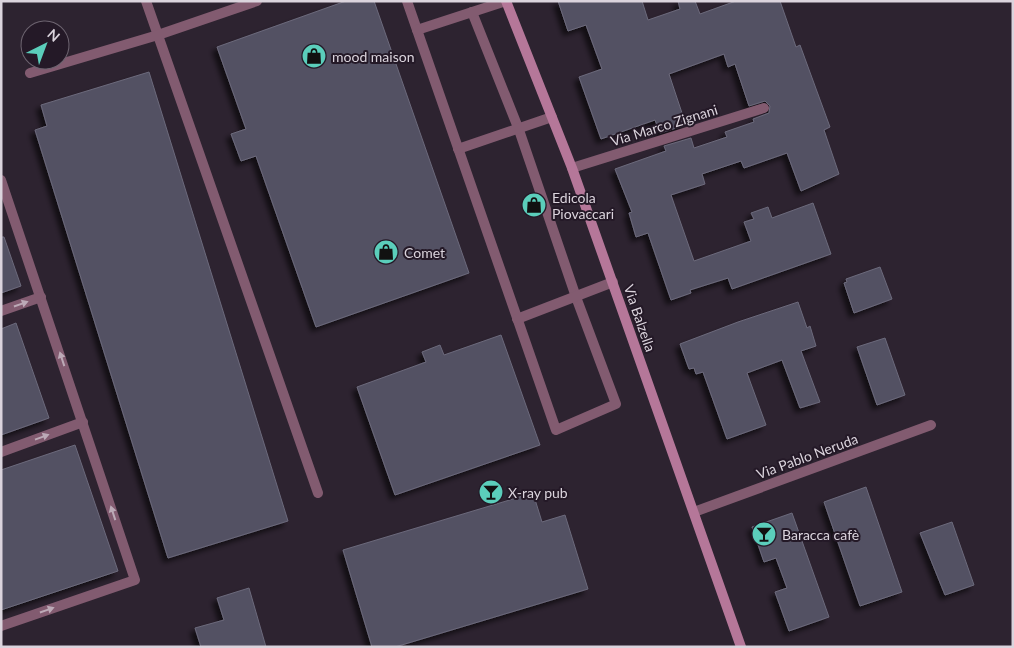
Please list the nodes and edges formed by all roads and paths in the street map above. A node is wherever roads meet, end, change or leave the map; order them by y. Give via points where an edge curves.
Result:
1 (146, 1) edge
2 (257, 1) edge
3 (407, 1) edge
4 (506, 1) edge
5 (472, 12) junction
6 (417, 30) junction
7 (158, 35) junction
8 (30, 73) dead end
9 (764, 108) dead end
10 (552, 118) junction
11 (519, 130) junction
12 (458, 149) junction
13 (572, 168) junction
14 (1, 180) edge
15 (613, 282) junction
16 (576, 296) junction
17 (41, 297) junction
18 (1, 311) edge
19 (517, 319) junction
20 (83, 422) junction
21 (931, 425) dead end
22 (1, 452) edge
23 (318, 493) dead end
24 (694, 512) junction
25 (1, 626) edge
26 (741, 647) edge

1 - 7 street
2 - 7 street
3 - 6 street
4 - 5 street
4 - 10 street, Via Balzella
5 - 6 street
5 - 11 street
6 - 12 street
7 - 8 street
7 - 23 street
9 - 13 street, Via Marco Zignani
10 - 11 street
10 - 13 street, Via Balzella
11 - 12 street
11 - 16 street
12 - 19 street
13 - 15 street, Via Balzella
14 - 17 street
15 - 16 street
15 - 24 street, Via Balzella
16 - 19 street
16 - 19 street via 616,404 556,430
18 -> 17 street
20 -> 17 street
22 -> 20 street
25 -> 20 street via 135,580
21 - 24 street, Via Pablo Neruda
24 - 26 street, Via Balzella

